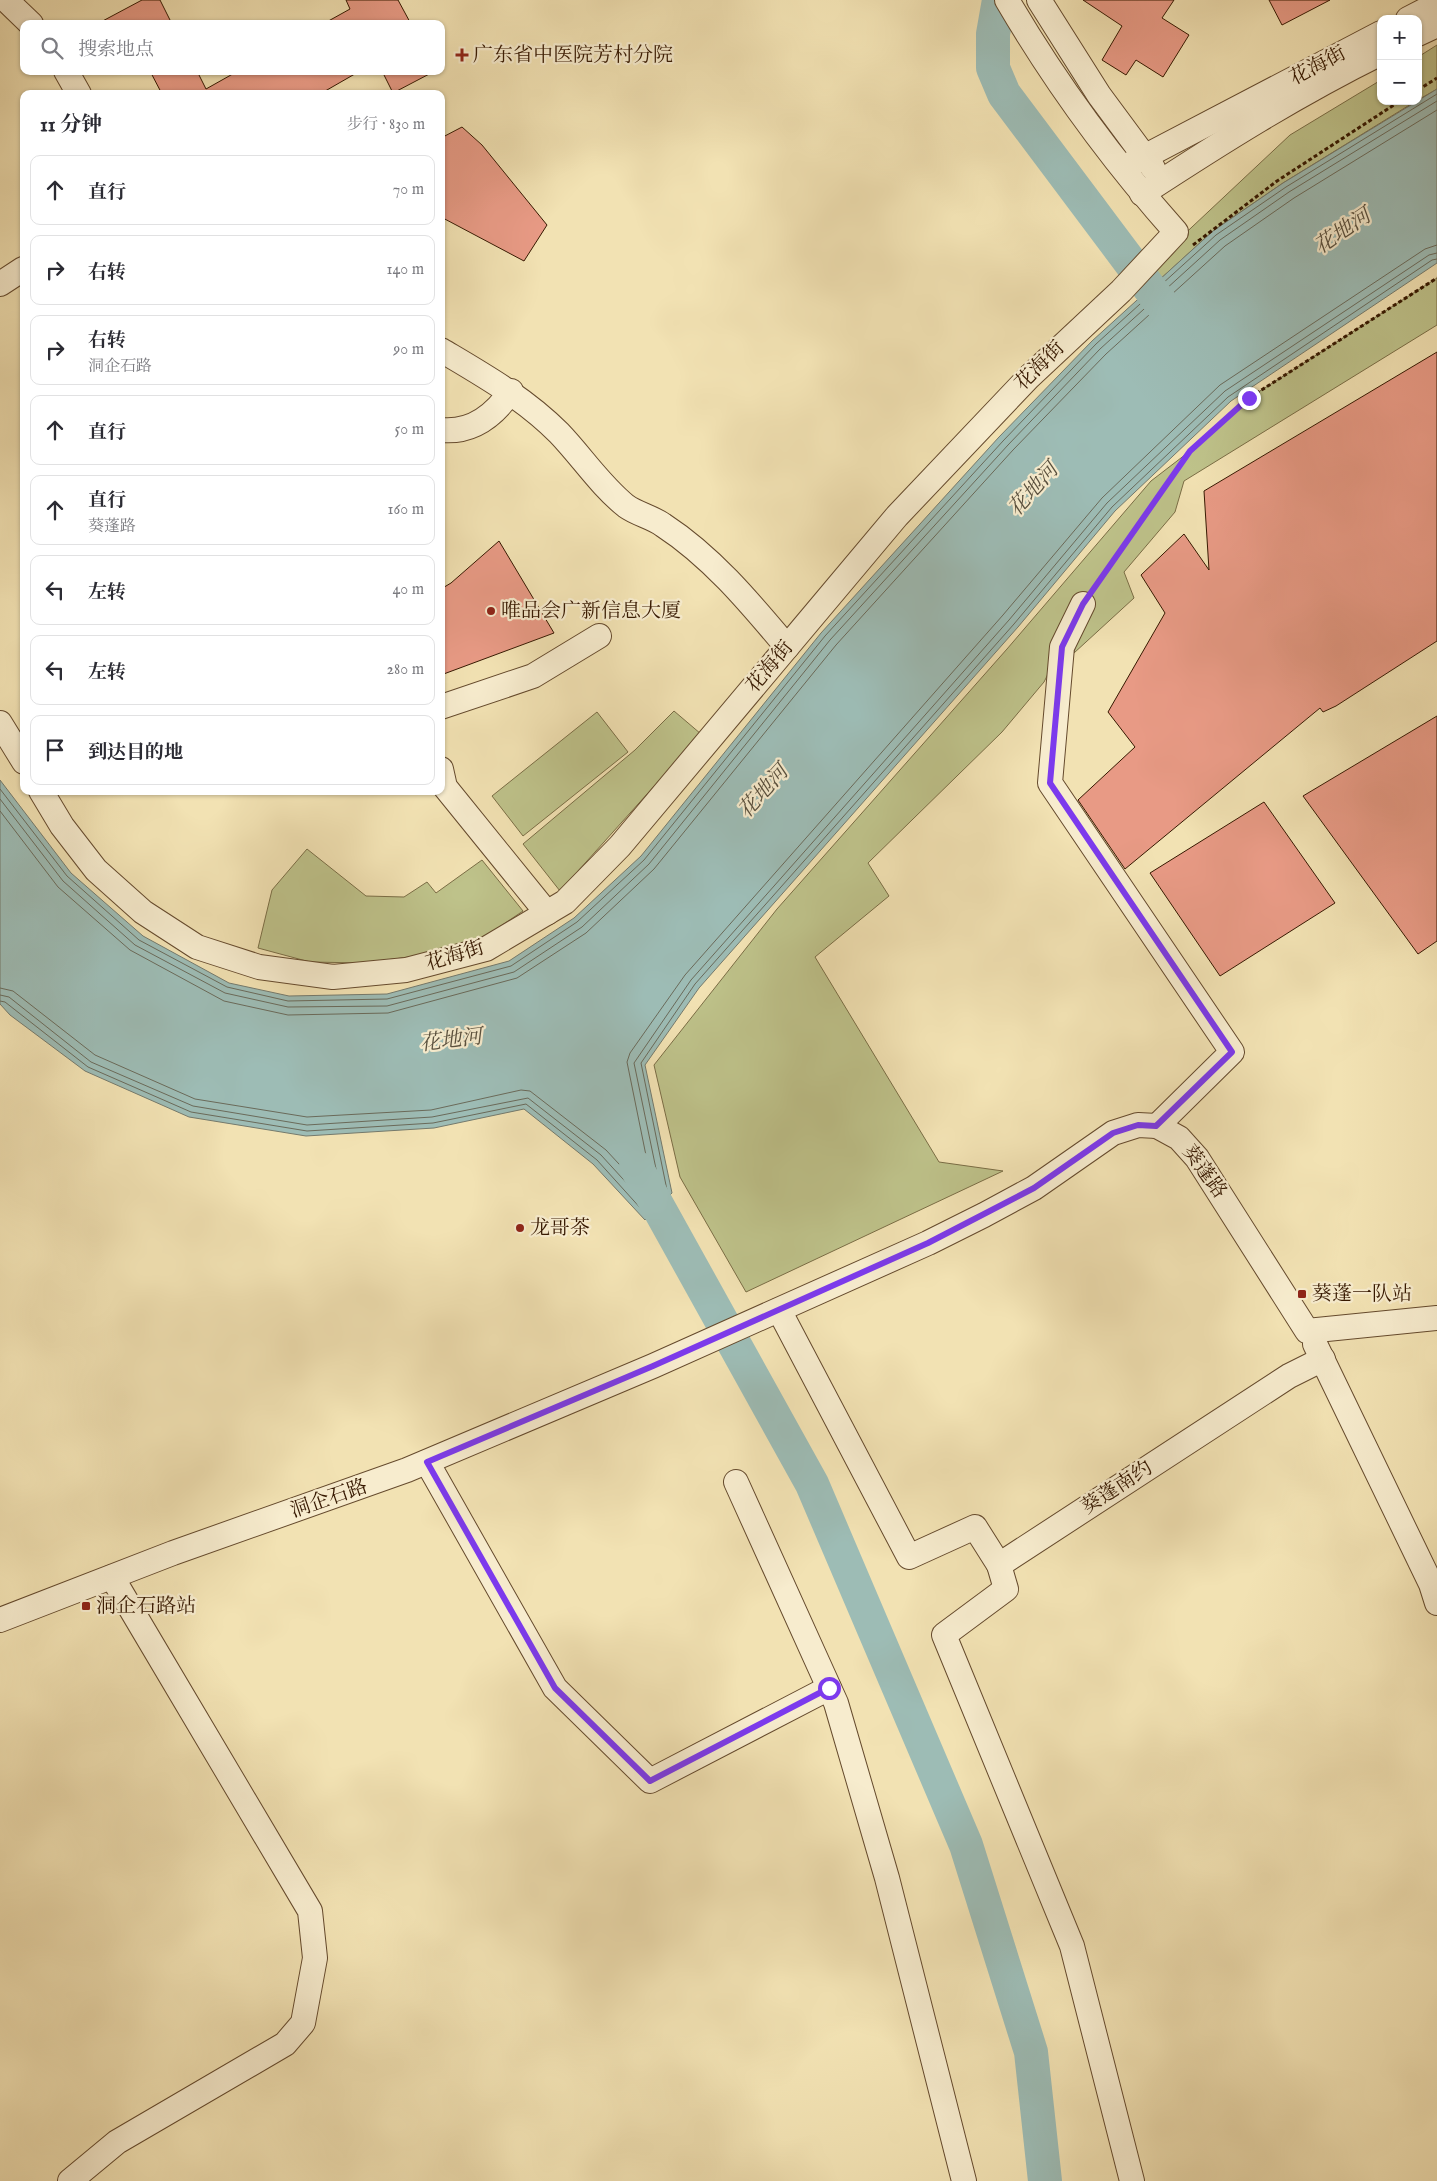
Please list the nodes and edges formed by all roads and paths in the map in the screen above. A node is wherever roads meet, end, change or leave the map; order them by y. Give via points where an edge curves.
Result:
1 (1039, 0) edge
2 (15, 2) edge
3 (1437, 4) edge
4 (1012, 8) edge
5 (1416, 15) edge
6 (28, 20) edge
7 (1437, 24) edge
8 (1422, 32) edge
9 (1377, 35) edge
10 (1377, 56) edge
11 (68, 75) edge
12 (1437, 78) edge
13 (1422, 87) edge
14 (77, 90) edge
15 (1394, 105) edge
16 (1144, 156) junction
17 (1123, 168) junction
18 (1163, 181) junction
19 (1142, 194) junction
20 (1181, 241) junction
21 (20, 270) edge
22 (0, 272) edge
23 (20, 272) edge
24 (1437, 278) edge
25 (0, 284) edge
26 (445, 352) edge
27 (511, 391) junction
28 (445, 430) edge
29 (1083, 604) joint
30 (600, 636) dead end
31 (787, 647) junction
32 (445, 706) edge
33 (0, 723) edge
34 (20, 756) edge
35 (445, 783) edge
36 (43, 795) edge
37 (546, 913) junction
38 (1156, 1126) junction
39 (775, 1311) junction
40 (1437, 1318) edge
41 (1307, 1331) junction
42 (1323, 1358) junction
43 (427, 1462) junction
44 (736, 1482) dead end
45 (999, 1565) junction
46 (112, 1576) junction
47 (1437, 1602) edge
48 (0, 1620) edge
49 (829, 1688) junction
50 (70, 2181) edge
51 (964, 2181) edge
52 (1132, 2181) edge

1 - 16 street via 1099,95
2 - 6 street
3 - 5 street
4 - 17 street via 1056,78
7 - 8 street
9 - 16 street, 花海街
10 - 18 street, 花海街 via 1280,107 1193,159
11 - 14 street
12 - 13 path
15 - 20 path
16 - 17 street, 花海街
16 - 18 street
17 - 19 street
18 - 19 street, 花海街
19 - 20 street
20 - 31 street, 花海街 via 1068,339 952,456
21 - 22 street
23 - 25 street
24 - 29 path via 1249,398 1190,451
26 - 27 street
27 - 28 street via 499,409 476,425
27 - 31 street via 559,434 590,472 627,507 662,524 712,564
29 - 38 street via 1062,647 1050,783 1232,1052
30 - 32 street via 533,676
31 - 37 street, 花海街 via 620,846 565,902
33 - 34 street
35 - 37 street
36 - 37 street, 花海街 via 62,826 96,870 143,912 197,947 259,967 333,977 406,970 486,949
38 - 39 street via 1138,1125 1113,1133 1034,1188 984,1215
38 - 41 street, 葵蓬路 via 1179,1138 1197,1158
39 - 43 street, 洞企石路
39 - 45 street via 909,1557 975,1526
40 - 41 street
41 - 42 street, 葵蓬路
42 - 45 street, 葵蓬南约 via 1289,1376
42 - 47 street, 葵蓬路
43 - 46 street, 洞企石路
43 - 49 street via 555,1688 650,1781
44 - 49 street
45 - 52 street via 1006,1589 944,1635 1072,1946
46 - 48 street, 洞企石路
46 - 50 street via 310,1910 315,1958 303,2023 285,2044 117,2142
49 - 51 street via 887,1878

